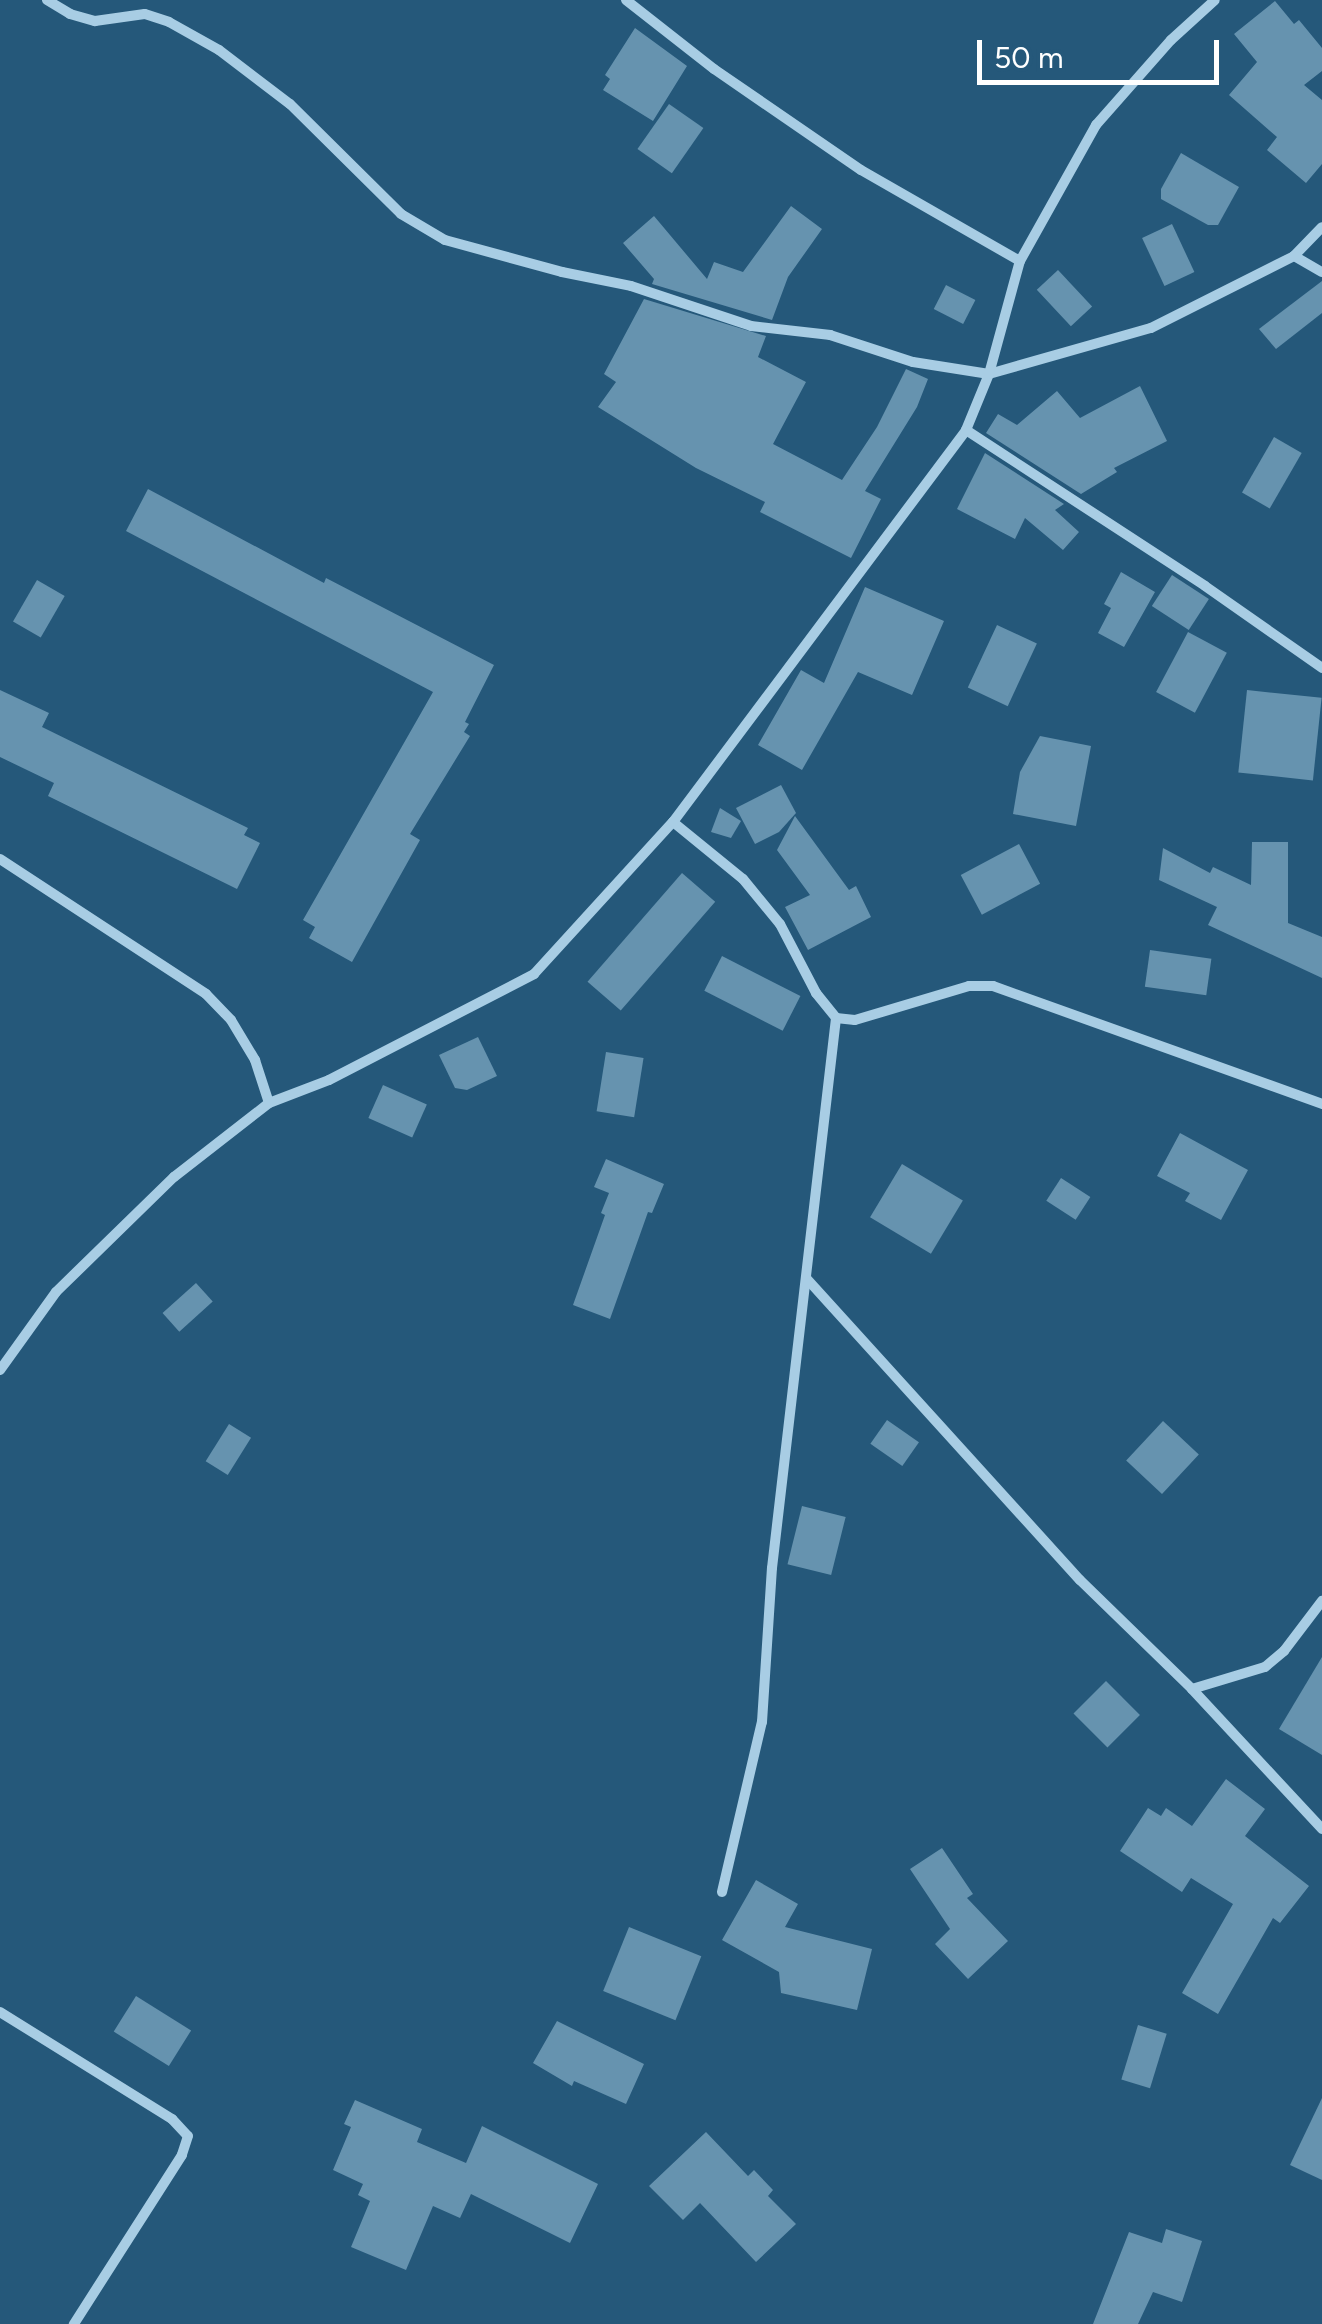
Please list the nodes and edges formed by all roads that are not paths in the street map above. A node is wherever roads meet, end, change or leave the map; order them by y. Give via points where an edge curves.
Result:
1 (48, 0) edge
2 (626, 0) edge
3 (1215, 0) edge
4 (1322, 227) edge
5 (1294, 256) junction
6 (1020, 261) junction
7 (1322, 272) edge
8 (990, 374) junction
9 (966, 430) junction
10 (1322, 668) edge
11 (672, 822) junction
12 (0, 859) edge
13 (836, 1018) junction
14 (270, 1103) junction
15 (1322, 1104) edge
16 (807, 1279) junction
17 (0, 1370) edge
18 (1322, 1601) edge
19 (1192, 1689) junction
20 (1322, 1829) edge
21 (722, 1892) dead end
22 (0, 2012) edge
23 (74, 2324) edge

1 - 8 street via 95,21 146,14 219,50 290,104 401,214 445,240 631,286 751,326 830,335 913,362
2 - 6 street via 861,170
3 - 6 street via 1096,125
4 - 5 street
5 - 7 street
5 - 8 street via 1151,328
6 - 8 street
8 - 9 street
9 - 10 street
9 - 11 street
11 - 13 street via 743,879 780,924
11 - 14 street via 534,974 329,1080
12 - 14 street via 206,994 255,1060
13 - 15 street via 854,1020 969,986 993,986
13 - 16 street
14 - 17 street via 174,1178 56,1292
16 - 19 street via 1080,1580
16 - 21 street via 774,1551 762,1722
18 - 19 street via 1265,1667
19 - 20 street
22 - 23 street via 188,2136

